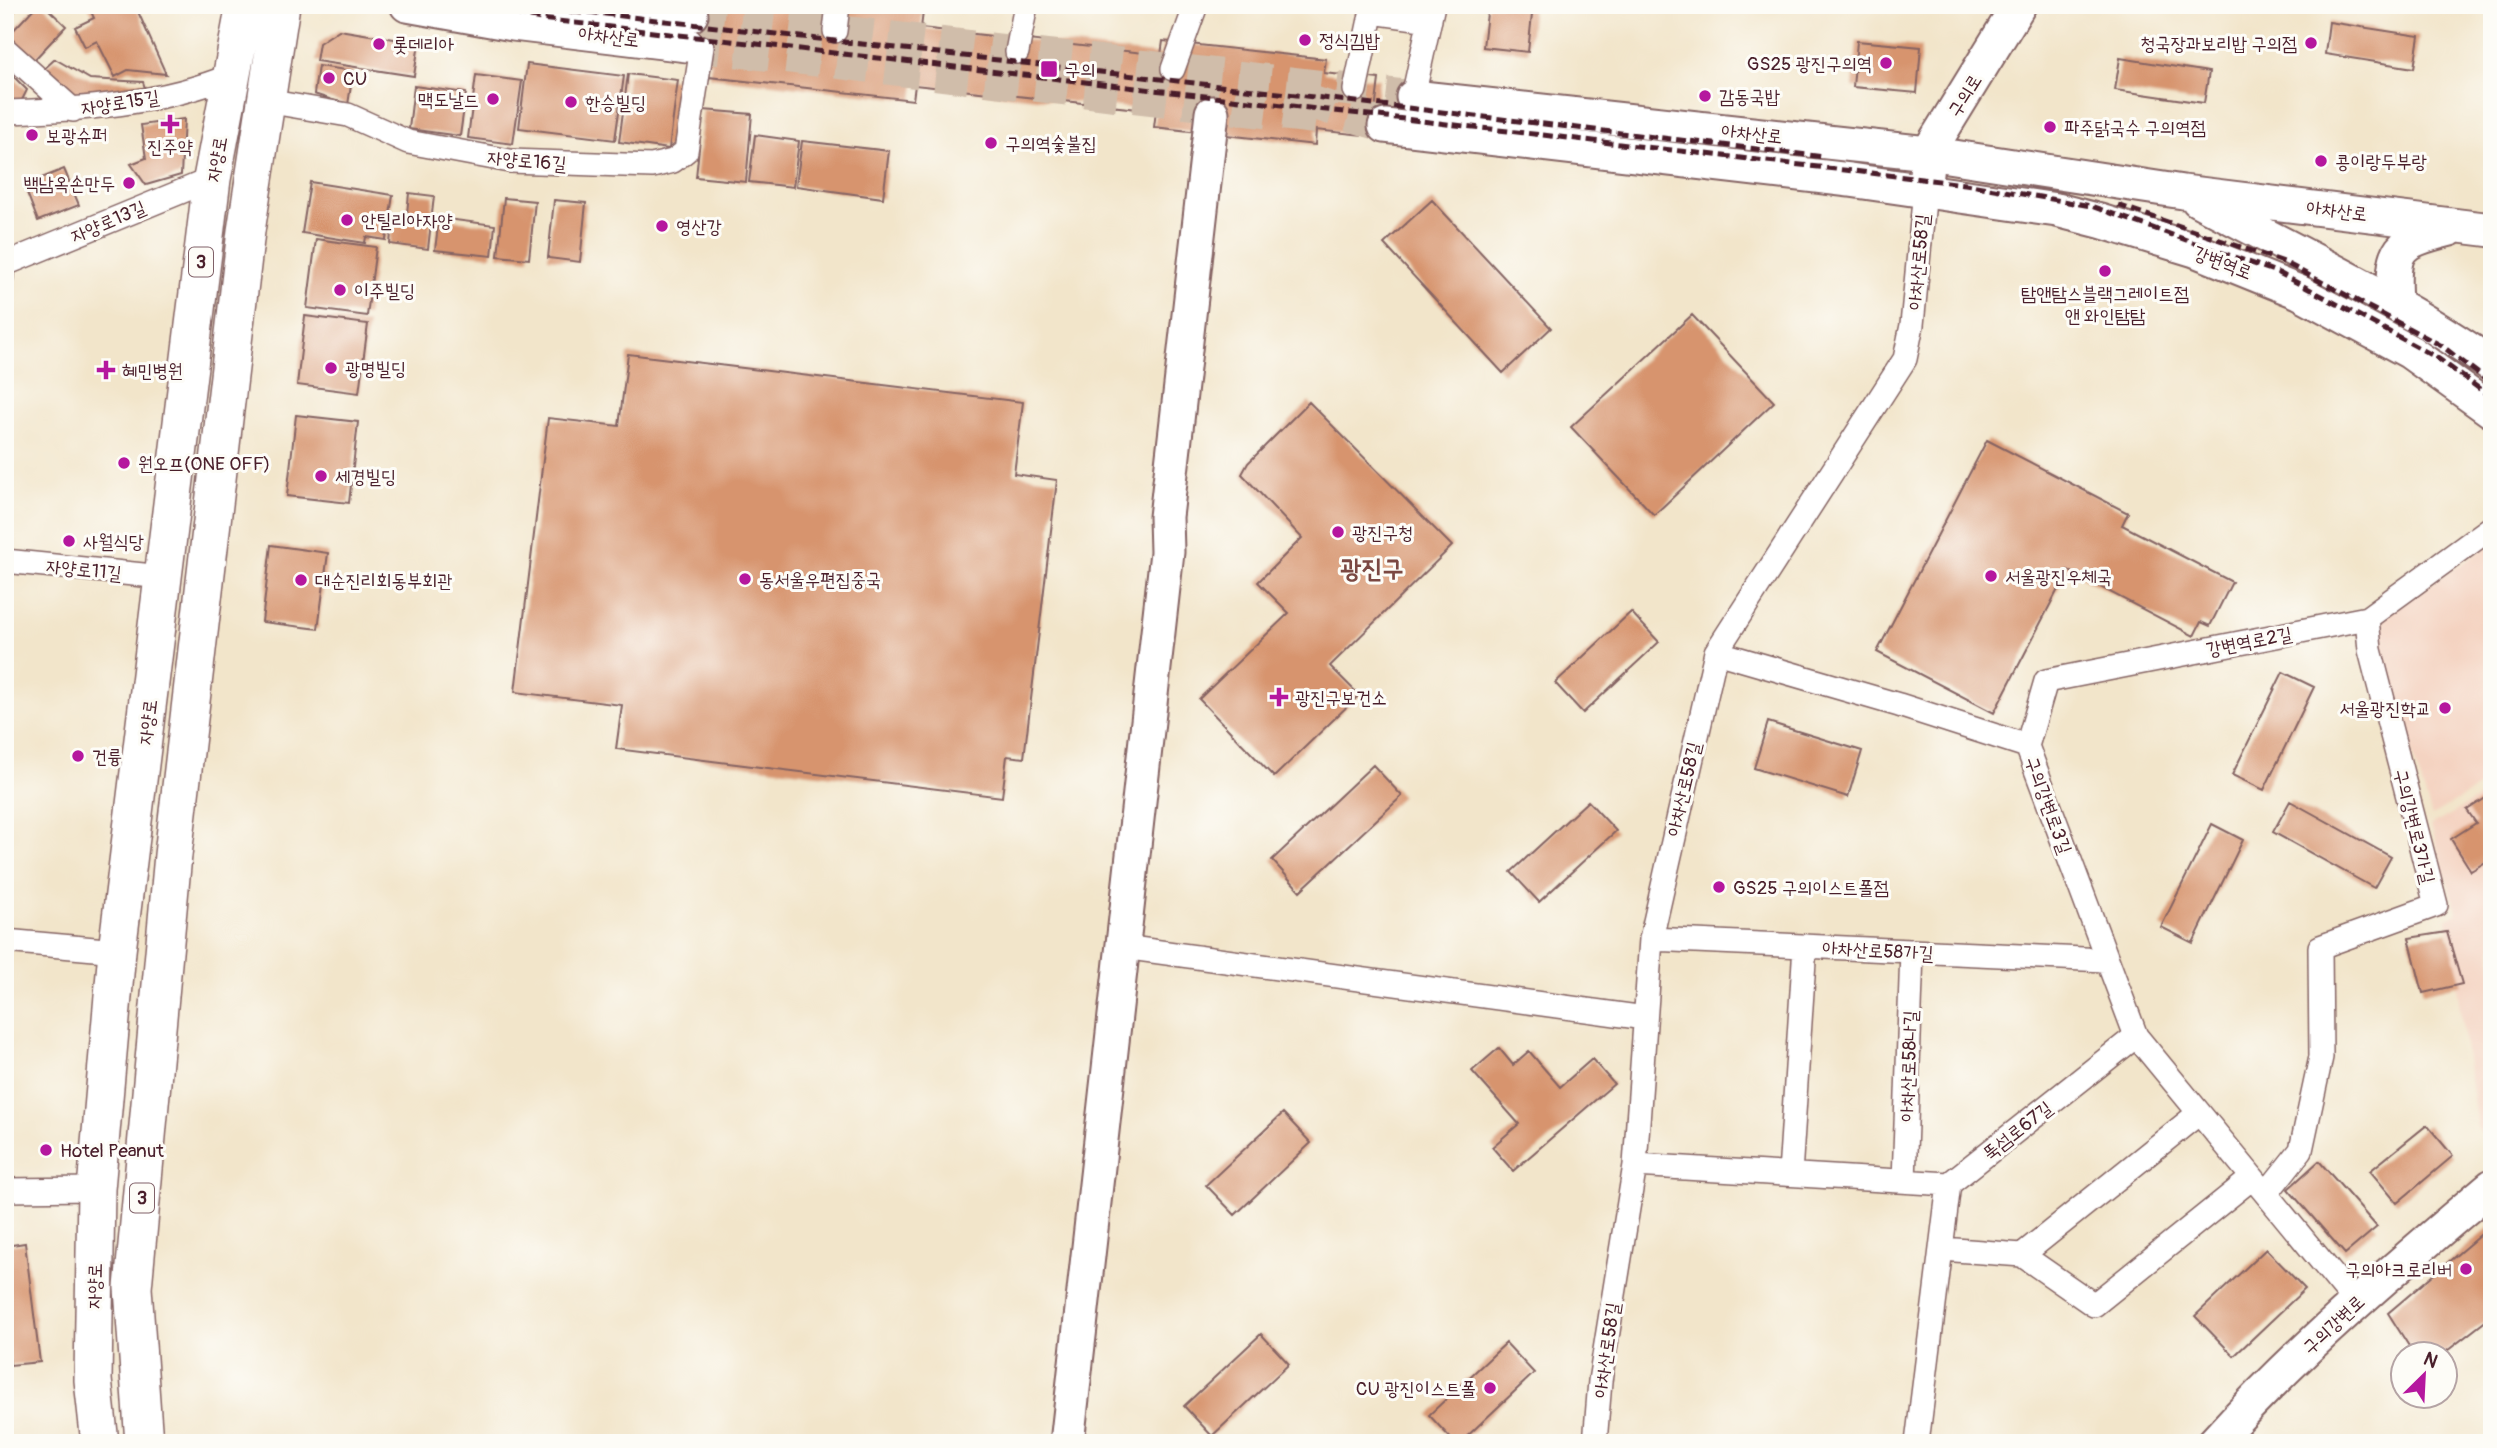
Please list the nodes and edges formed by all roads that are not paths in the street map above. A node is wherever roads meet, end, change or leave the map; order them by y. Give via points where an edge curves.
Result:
1 (245, 5) edge
2 (281, 5) edge
3 (407, 5) edge
4 (595, 5) edge
5 (838, 5) edge
6 (1026, 5) edge
7 (1196, 5) edge
8 (2019, 5) edge
9 (600, 6) edge
10 (1372, 9) edge
11 (1431, 12) edge
12 (835, 31) dead end
13 (693, 36) junction
14 (5, 49) edge
15 (273, 52) junction
16 (1017, 52) dead end
17 (234, 61) junction
18 (1173, 69) dead end
19 (1355, 90) dead end
20 (1413, 97) joint
21 (266, 102) junction
22 (73, 110) junction
23 (5, 112) edge
24 (1212, 113) dead end
25 (1448, 117) junction
26 (1385, 126) tunnel mouth
27 (1928, 153) junction
28 (212, 179) junction
29 (1925, 190) junction
30 (2183, 192) junction
31 (2057, 210) junction
32 (2477, 228) edge
33 (5, 264) edge
34 (2395, 304) junction
35 (2492, 365) edge
36 (2492, 411) edge
37 (2492, 527) edge
38 (5, 561) edge
39 (163, 578) junction
40 (2367, 618) junction
41 (1716, 652) junction
42 (2027, 746) junction
43 (1651, 939) junction
44 (5, 941) edge
45 (1805, 946) junction
46 (1123, 947) junction
47 (117, 951) junction
48 (1912, 951) junction
49 (2105, 960) junction
50 (1645, 1018) junction
51 (2136, 1036) junction
52 (2199, 1113) junction
53 (1635, 1165) junction
54 (1790, 1174) junction
55 (1904, 1181) junction
56 (1949, 1184) junction
57 (2259, 1186) junction
58 (2492, 1186) edge
59 (96, 1189) junction
60 (5, 1190) edge
61 (1942, 1249) junction
62 (2022, 1255) junction
63 (2355, 1302) junction
64 (100, 1443) edge
65 (144, 1443) edge
66 (1067, 1443) edge
67 (1595, 1443) edge
68 (1917, 1443) edge
69 (2214, 1443) edge

1 - 17 main road, 자양로 / 3
2 - 15 main road, 자양로 / 3
3 - 13 main road, 아차산로 via 513,24
4 - 9 main road, 아차산로
5 - 12 street
6 - 16 street
7 - 18 street
8 - 27 main road, 구의로
9 - 13 main road, 아차산로
10 - 11 street
10 - 19 street
11 - 20 street, 아차산로
13 - 21 street, 자양로16길 via 686,151 673,161 652,166 510,161 408,142 348,115
14 - 22 street
15 - 17 main road
15 - 21 main road, 자양로 / 3
17 - 22 street, 자양로15길 via 201,88
17 - 28 main road, 자양로 / 3
20 - 25 main road, 아차산로
21 - 65 main road, 자양로 / 3 via 246,231 173,855 133,1288
22 - 23 street, 자양로15길
24 - 46 main road
25 - 26 main road, 아차산로
25 - 27 main road, 아차산로
25 - 29 main road, 아차산로
27 - 29 main road, 구의로
27 - 30 main road, 아차산로
28 - 33 street, 자양로13길
28 - 39 main road, 자양로 / 3
29 - 31 main road, 강변역로
29 - 41 street, 아차산로58길 via 1905,359
30 - 31 main road, 아차산로
30 - 32 main road, 아차산로
30 - 34 main road, 강변역로
31 - 36 main road, 강변역로 via 2195,250 2299,292 2410,352
32 - 34 main road via 2411,239 2396,257
34 - 35 main road, 강변역로
37 - 40 street, 강변역로2길
38 - 39 street, 자양로11길
39 - 47 main road, 자양로 / 3
40 - 42 street, 강변역로2길 via 2046,681
40 - 57 street, 구의강변로3가길 via 2370,650 2436,905 2320,947 2321,1057 2301,1150
41 - 42 street, 구의강변로3길
41 - 43 street, 아차산로58길
42 - 49 street, 구의강변로3길
43 - 45 street, 아차산로58가길
43 - 50 street, 아차산로58길
44 - 47 street
45 - 48 street, 아차산로58가길
45 - 54 street
46 - 50 street
46 - 66 main road
47 - 59 main road, 자양로 / 3
48 - 49 street, 아차산로58가길
48 - 55 street, 아차산로58나길
49 - 51 street, 구의강변로3길
50 - 53 street, 아차산로58길
51 - 52 street, 구의강변로3길
51 - 56 street, 뚝섬로67길
52 - 57 street, 구의강변로3길
52 - 62 street
53 - 54 street
53 - 67 street, 아차산로58길 via 1600,1381
54 - 55 street
55 - 56 street
56 - 61 street
57 - 62 street via 2094,1305
57 - 63 street, 구의강변로3길
58 - 63 main road, 구의강변로
59 - 60 street
59 - 64 main road, 자양로 / 3 via 93,1380
61 - 62 street
61 - 68 street
63 - 69 main road, 구의강변로 via 2269,1383

